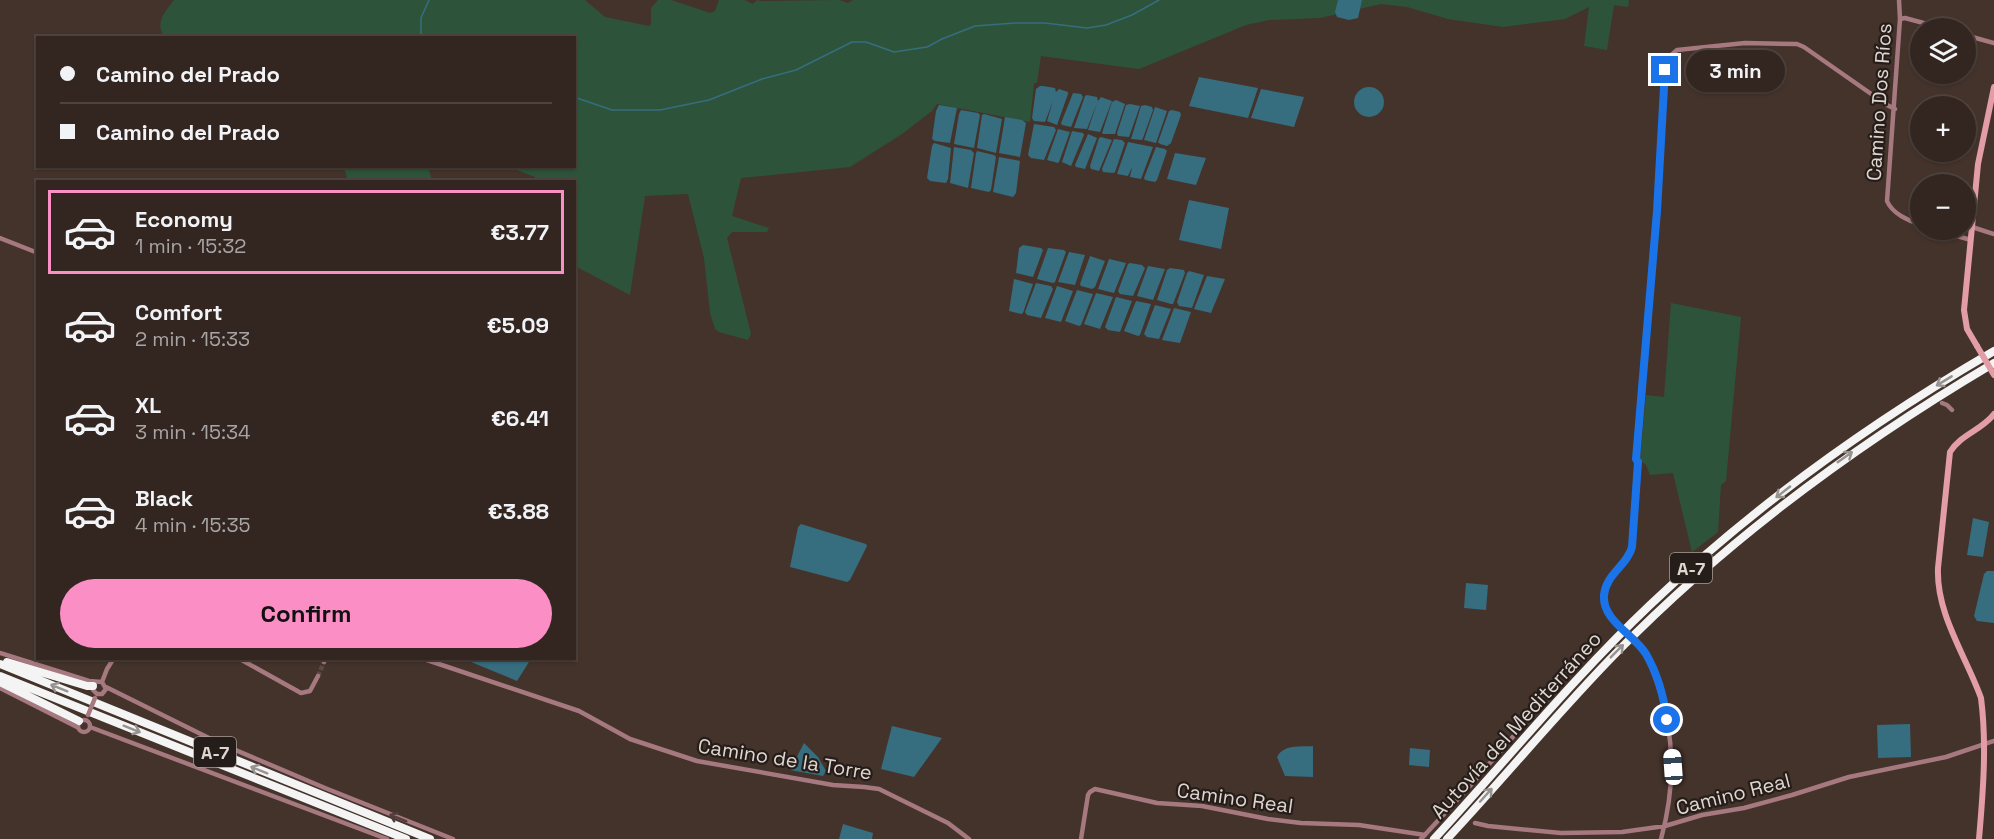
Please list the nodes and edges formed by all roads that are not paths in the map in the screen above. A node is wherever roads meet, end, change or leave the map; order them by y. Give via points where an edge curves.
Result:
1 (1899, 0) edge
2 (1900, 19) junction
3 (1910, 19) edge
4 (1976, 38) edge
5 (1994, 43) edge
6 (1994, 87) edge
7 (1895, 109) junction
8 (1976, 185) edge
9 (1910, 221) edge
10 (1976, 228) edge
11 (1994, 234) edge
12 (0, 238) edge
13 (1971, 240) edge
14 (36, 252) edge
15 (1994, 351) edge
16 (1994, 363) edge
17 (1994, 375) edge
18 (1942, 403) dead end
19 (1952, 410) dead end
20 (1994, 414) edge
21 (0, 653) edge
22 (113, 660) edge
23 (241, 660) edge
24 (427, 660) edge
25 (0, 662) edge
26 (0, 676) edge
27 (318, 676) tunnel mouth
28 (0, 682) edge
29 (100, 683) junction
30 (0, 688) edge
31 (96, 696) junction
32 (83, 721) junction
33 (1525, 723) dead end
34 (90, 727) junction
35 (1994, 741) edge
36 (1983, 745) junction
37 (1475, 823) dead end
38 (1665, 826) junction
39 (1423, 837) edge
40 (387, 839) edge
41 (406, 839) edge
42 (430, 839) edge
43 (453, 839) edge
44 (969, 839) edge
45 (1081, 839) edge
46 (1434, 839) edge
47 (1447, 839) edge
48 (1661, 839) edge
49 (1979, 839) edge

1 - 2 street, Camino Dos Ríos
2 - 3 street
2 - 7 street, Camino Dos Ríos
4 - 5 street
6 - 8 main road
7 - 9 street, Camino Dos Ríos via 1887,201
7 - 38 street, bridge via 1797,44 1695,47 1677,50 1668,58 1632,547 1604,592 1606,607 1615,621 1650,661 1665,706 1673,767
10 - 11 street
12 - 14 street
13 - 17 main road, bridge via 1964,315 1967,329
15 -> 46 highway, Autovía del Mediterráneo / A-7 via 1847,444 1711,550 1599,656
47 -> 16 highway, Autovía del Mediterráneo / A-7 via 1578,692 1729,547 1873,438
18 - 19 street
20 - 36 main road via 1960,438 1950,452 1937,584 1941,603 1981,698
21 - 29 street
22 - 29 street
23 - 27 street via 301,693 310,691
24 - 44 street, Camino de la Torre via 579,711 630,739 688,758 745,771 879,789
25 - 29 highway via 87,686
42 -> 25 highway, A-7
26 -> 41 highway, A-7
28 - 32 highway
29 - 31 street via 94,692
29 - 31 street via 103,693
43 -> 29 street via 219,743
30 - 32 street
31 - 32 street, bridge
32 - 34 street
32 - 34 street via 84,732
33 - 39 street
34 - 40 street
35 - 36 street, Camino Real
36 - 38 street, Camino Real
36 - 49 main road
37 - 38 street, Camino Real via 1561,833 1622,832
38 - 48 street
39 - 45 street, Camino Real via 1359,825 1301,823 1202,806 1156,803 1095,789 1088,795

